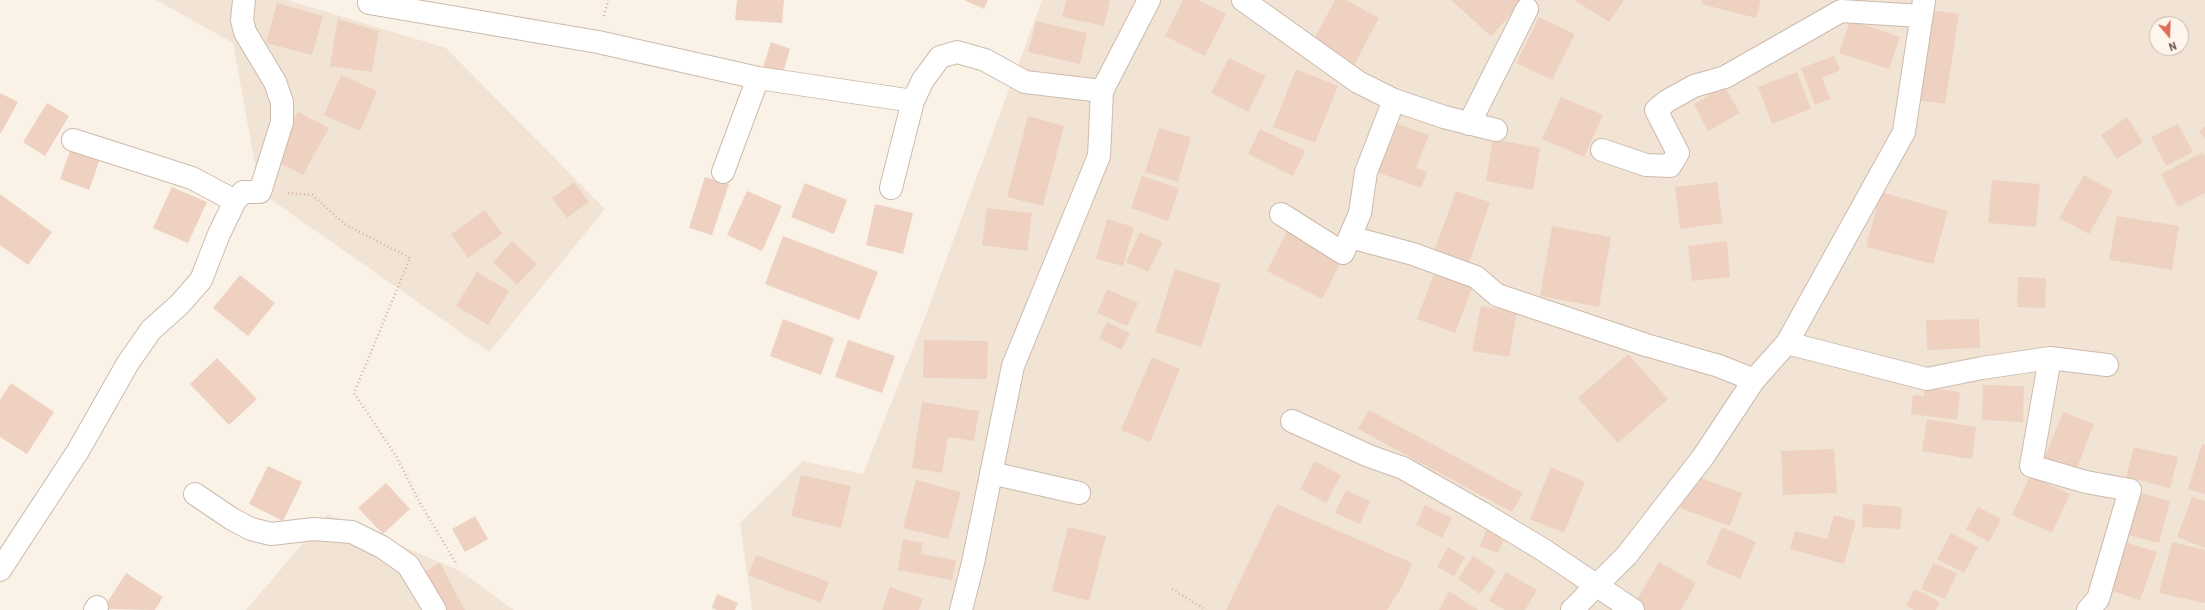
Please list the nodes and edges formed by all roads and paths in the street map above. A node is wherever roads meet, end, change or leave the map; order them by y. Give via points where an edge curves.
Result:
1 (244, 0) edge
2 (1149, 0) edge
3 (1243, 0) edge
4 (368, 2) dead end
5 (1922, 8) edge
6 (1527, 9) dead end
7 (758, 78) junction
8 (1102, 91) junction
9 (1394, 100) junction
10 (913, 101) junction
11 (1469, 124) junction
12 (1496, 130) dead end
13 (73, 140) dead end
14 (1602, 150) dead end
15 (723, 172) dead end
16 (891, 188) dead end
17 (260, 192) junction
18 (235, 201) junction
19 (1281, 214) dead end
20 (1350, 237) junction
21 (1787, 343) junction
22 (2050, 358) junction
23 (2107, 365) dead end
24 (1754, 380) junction
25 (1292, 421) dead end
26 (991, 473) junction
27 (1079, 493) dead end
28 (195, 494) dead end
29 (457, 565) dead end
30 (0, 570) edge
31 (1597, 586) junction
32 (1172, 589) dead end
33 (435, 610) edge
34 (961, 610) edge
35 (1206, 610) edge
36 (1572, 610) edge
37 (1633, 610) edge
38 (2088, 610) edge

1 - 17 street via 242,20 245,32 275,82 282,102 282,122
2 - 8 street
3 - 9 street via 1358,82
4 - 7 street via 598,42
5 - 14 street via 1841,11 1725,77 1694,86 1667,101 1656,110 1678,153 1670,166 1646,165
5 - 21 street via 1904,132
6 - 11 street
7 - 10 street
7 - 15 street
8 - 10 street via 1025,82 985,60 957,52 940,57 923,80
8 - 26 street via 1099,156 1012,366
9 - 11 street
9 - 20 street via 1366,172 1360,213
10 - 16 street
11 - 12 street
13 - 18 street via 192,178
17 - 18 street via 243,192
17 - 29 path via 312,195 346,225 410,258 354,393 396,456 420,504
18 - 30 street via 201,280 180,304 151,330 128,363 78,451
19 - 20 street via 1343,253
20 - 24 street via 1413,254 1476,277 1497,295 1646,345 1719,366
21 - 22 street via 1926,379
21 - 24 street
22 - 23 street
22 - 38 street via 2031,466 2086,482 2130,490 2098,599
24 - 31 street via 1703,457 1627,555
25 - 31 street via 1369,456 1403,468 1489,517
26 - 27 street
26 - 34 street
28 - 33 street via 232,519 251,529 270,534 314,529 352,532 382,547 408,565
31 - 36 street
31 - 37 street
32 - 35 path

